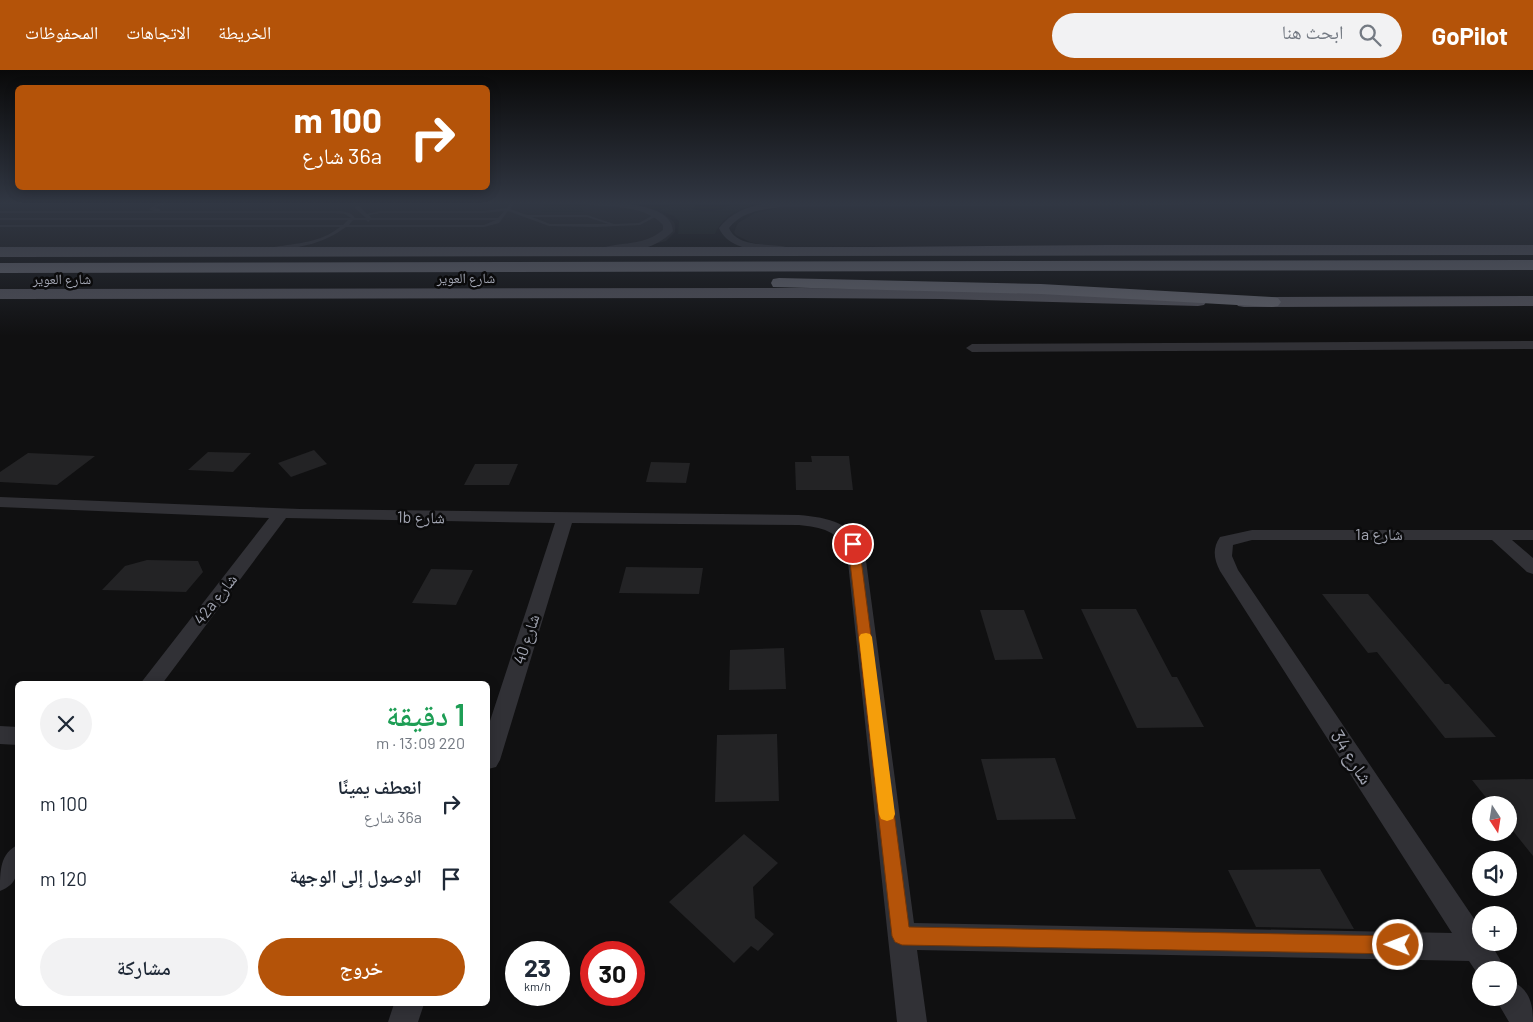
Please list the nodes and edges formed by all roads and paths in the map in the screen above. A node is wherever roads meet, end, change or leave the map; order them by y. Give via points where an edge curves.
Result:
1 (267, 246) edge
2 (632, 246) edge
3 (759, 246) edge
4 (1180, 250) junction
5 (1533, 250) edge
6 (0, 252) edge
7 (131, 252) junction
8 (871, 252) junction
9 (480, 253) junction
10 (696, 265) junction
11 (1533, 265) edge
12 (0, 268) edge
13 (1533, 276) edge
14 (720, 277) junction
15 (0, 279) edge
16 (0, 294) edge
17 (341, 294) junction
18 (1533, 301) edge
19 (1272, 302) junction
20 (0, 303) edge
21 (1533, 344) edge
22 (972, 348) dead end
23 (0, 502) edge
24 (281, 514) junction
25 (565, 519) junction
26 (1496, 535) junction
27 (1533, 535) edge
28 (1226, 541) joint
29 (1533, 568) edge
30 (152, 681) edge
31 (0, 735) edge
32 (15, 736) edge
33 (490, 754) edge
34 (15, 860) edge
35 (0, 879) edge
36 (902, 936) junction
37 (1472, 939) edge
38 (1472, 947) edge
39 (408, 1006) edge
40 (1516, 1006) edge
41 (403, 1022) edge
42 (912, 1022) edge
43 (1527, 1022) edge

1 - 7 lane
2 - 9 street
3 - 8 street
4 - 5 main road
4 - 8 main road
4 - 10 highway via 965,258 752,260
6 - 7 main road
7 - 9 main road
8 - 9 main road
10 - 11 highway, شارع العوير
10 - 12 highway, شارع العوير
13 - 14 highway, شارع العوير
14 - 15 highway, شارع العوير
14 - 19 highway via 797,284 1041,289
16 - 17 main road
17 - 19 main road via 856,293
17 - 20 main road
18 - 19 main road
21 - 22 street
23 - 24 street, 1b شارع
24 - 25 street, 1b شارع
24 - 30 street, 42a شارع
25 - 33 street, شارع 40
25 - 36 street, 1b شارع via 799,520 828,524 848,536 856,553
26 - 27 street, 1a شارع
26 - 28 street, 1a شارع via 1260,534
26 - 29 street
28 - 37 street, شارع 34 via 1222,550 1228,571
31 - 32 street
34 - 35 street
36 - 38 street
36 - 42 street
39 - 41 street
40 - 43 street

